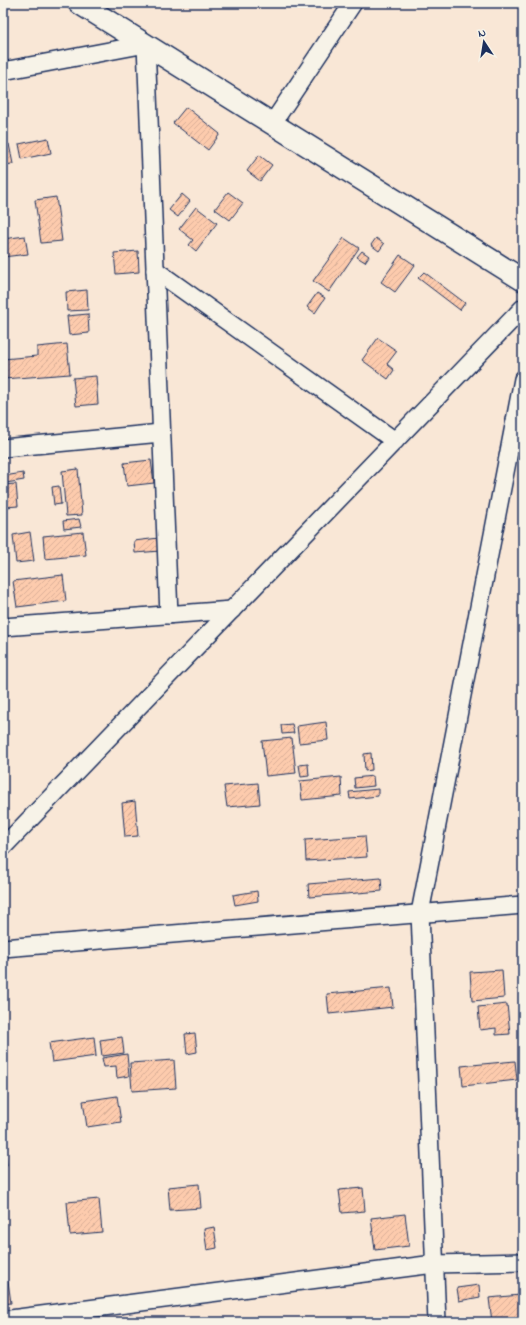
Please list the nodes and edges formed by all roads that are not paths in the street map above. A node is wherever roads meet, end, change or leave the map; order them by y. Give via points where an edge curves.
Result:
1 (79, 3) edge
2 (353, 3) edge
3 (146, 44) junction
4 (3, 71) edge
5 (272, 124) junction
6 (155, 270) junction
7 (523, 280) edge
8 (523, 308) edge
9 (523, 379) edge
10 (161, 433) junction
11 (395, 441) junction
12 (3, 448) edge
13 (232, 610) junction
14 (169, 615) junction
15 (3, 627) edge
16 (3, 848) edge
17 (523, 905) edge
18 (420, 913) junction
19 (3, 948) edge
20 (523, 1262) edge
21 (434, 1264) junction
22 (3, 1320) edge
23 (437, 1322) edge

1 - 3 street
2 - 5 street
3 - 4 street
3 - 5 street
3 - 6 street
5 - 7 street
6 - 10 street
6 - 11 street
8 - 11 street
9 - 18 street
10 - 12 street
10 - 14 street
11 - 13 street
13 - 14 street
13 - 16 street
14 - 15 street
17 - 18 street
18 - 19 street
18 - 21 street
20 - 21 street
21 - 22 street
21 - 23 street

